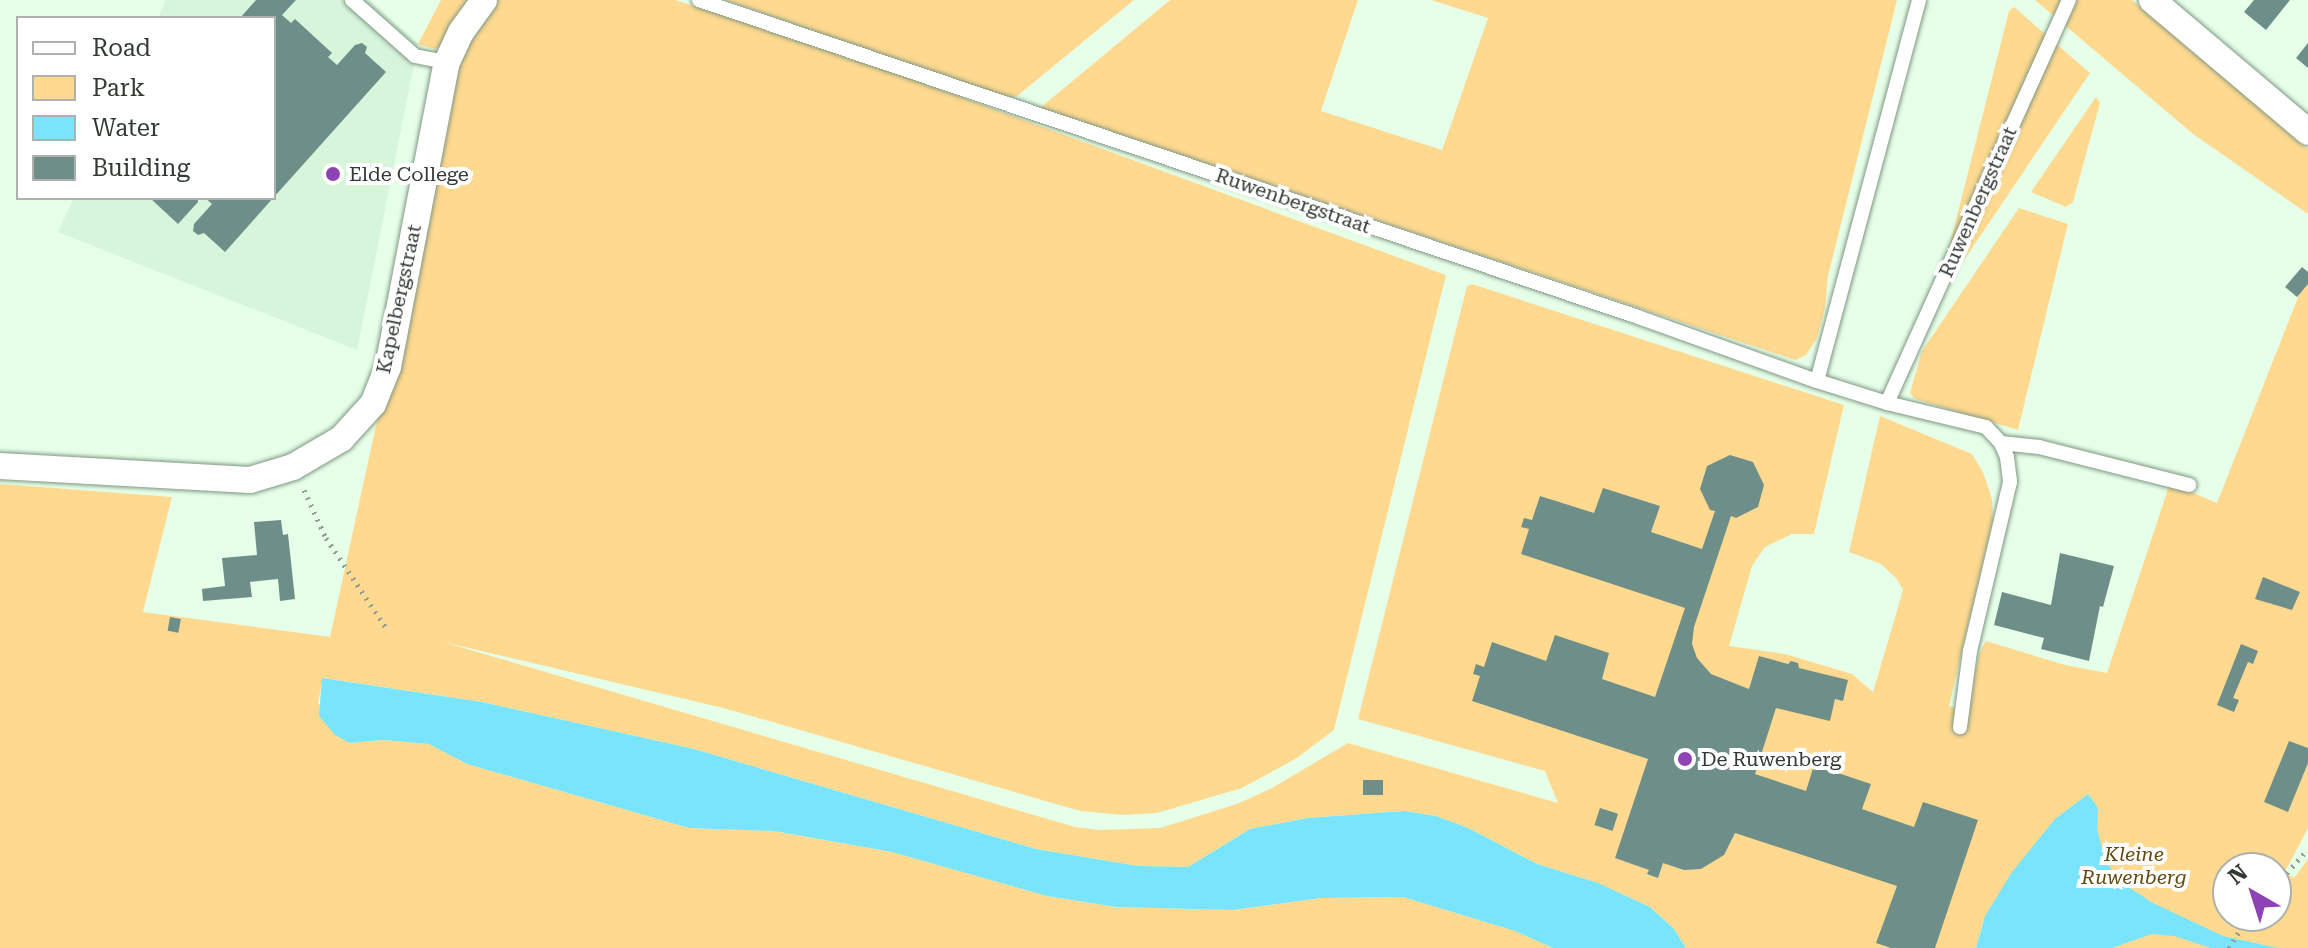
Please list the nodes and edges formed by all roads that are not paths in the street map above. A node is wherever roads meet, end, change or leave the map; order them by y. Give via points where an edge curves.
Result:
1 (352, 0) edge
2 (484, 0) edge
3 (699, 0) edge
4 (1919, 0) edge
5 (2069, 0) edge
6 (2152, 0) edge
7 (447, 62) junction
8 (2308, 132) edge
9 (1817, 381) junction
10 (1887, 403) junction
11 (2001, 443) junction
12 (0, 466) edge
13 (2189, 485) dead end
14 (1960, 727) dead end

1 - 7 lane via 415,56
2 - 7 street, Kapelbergstraat
3 - 9 lane, Ruwenbergstraat
4 - 9 lane
5 - 10 lane, Ruwenbergstraat
6 - 8 street
7 - 12 street, Kapelbergstraat via 388,367 373,404 341,439 293,467 250,480
9 - 10 lane, Ruwenbergstraat
10 - 11 lane, Ruwenbergstraat via 1986,427
11 - 13 lane via 2039,447
11 - 14 lane via 2010,482 1970,651

